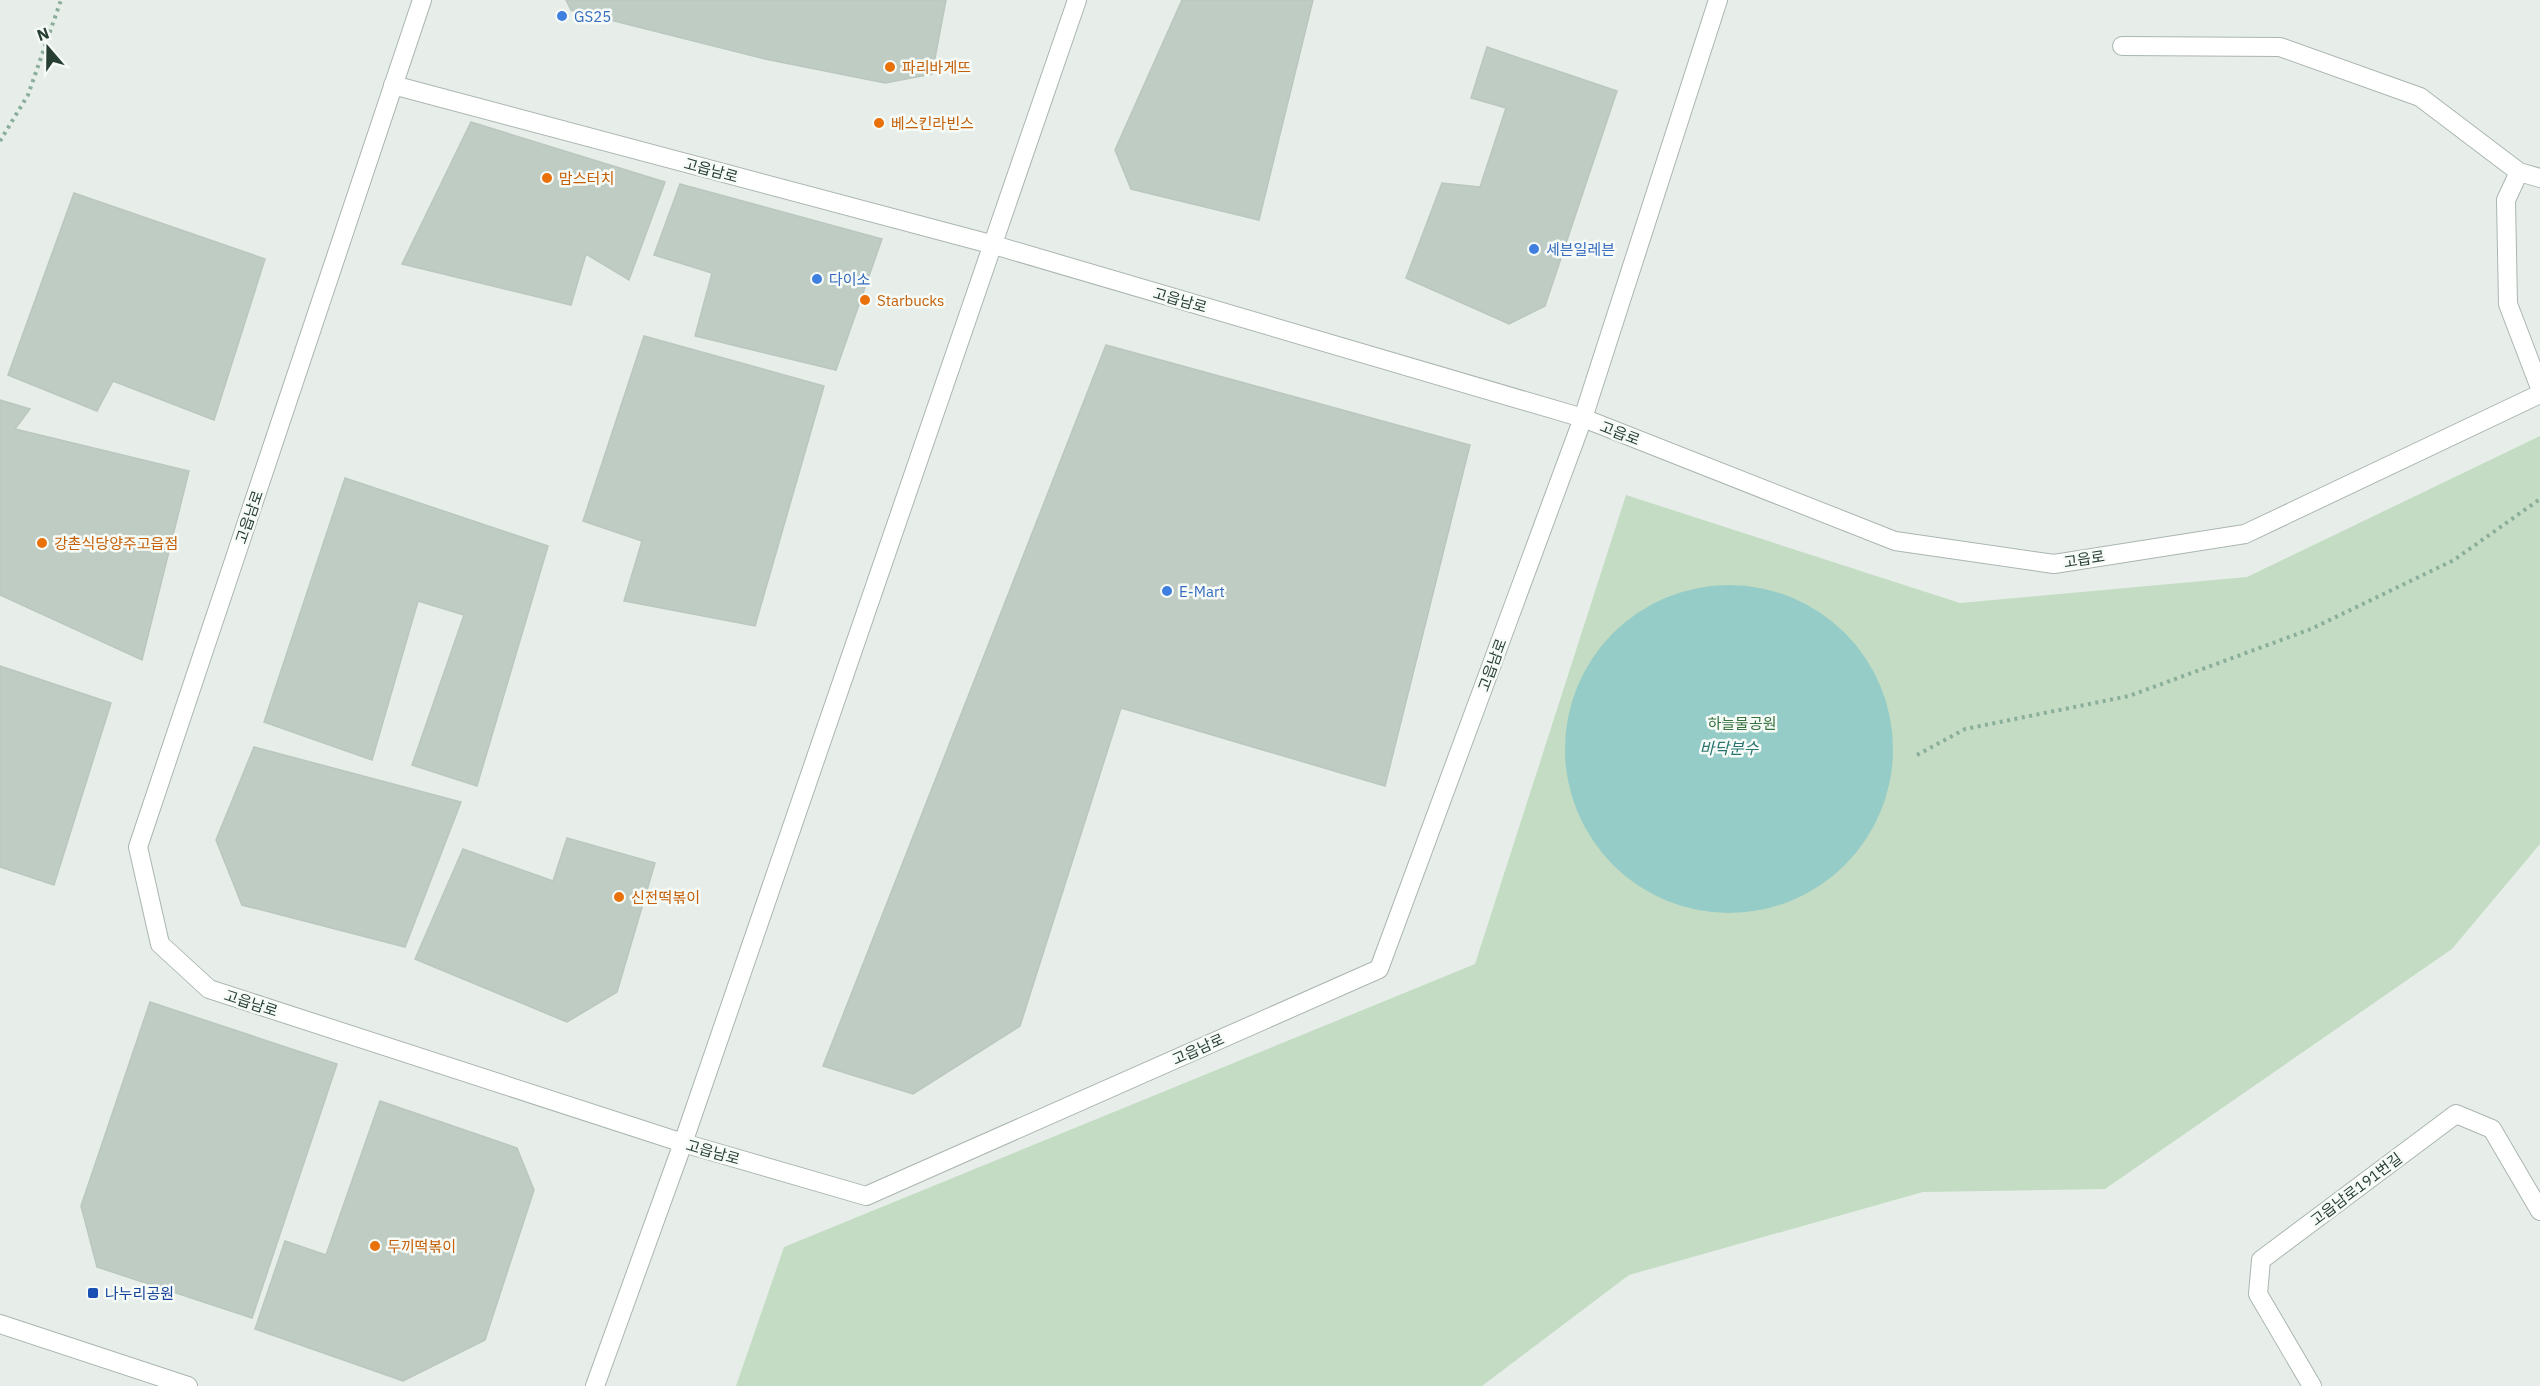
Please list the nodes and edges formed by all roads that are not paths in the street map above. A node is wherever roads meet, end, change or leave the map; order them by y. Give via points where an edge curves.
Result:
1 (422, 0) edge
2 (1077, 0) edge
3 (1718, 0) edge
4 (2122, 46) dead end
5 (393, 85) junction
6 (2519, 172) junction
7 (2540, 178) edge
8 (994, 245) junction
9 (2540, 388) edge
10 (2540, 394) edge
11 (1583, 418) junction
12 (683, 1143) junction
13 (2540, 1211) edge
14 (0, 1324) edge
15 (188, 1386) edge
16 (595, 1386) edge
17 (2312, 1386) edge

1 - 5 street, 고읍남로
2 - 8 street
3 - 11 street
4 - 6 street via 2280,47 2420,97
5 - 8 street, 고읍남로
5 - 12 street, 고읍남로 via 138,847 160,944 209,989
6 - 7 street
6 - 9 street via 2506,200 2508,304
8 - 11 street, 고읍남로
8 - 12 street
10 - 11 street, 고읍로 via 2245,534 2054,564 1895,541
11 - 12 street, 고읍남로 via 1379,969 866,1196
12 - 16 street
13 - 17 street, 고읍남로191번길 via 2492,1129 2456,1114 2261,1260 2258,1294
14 - 15 street

